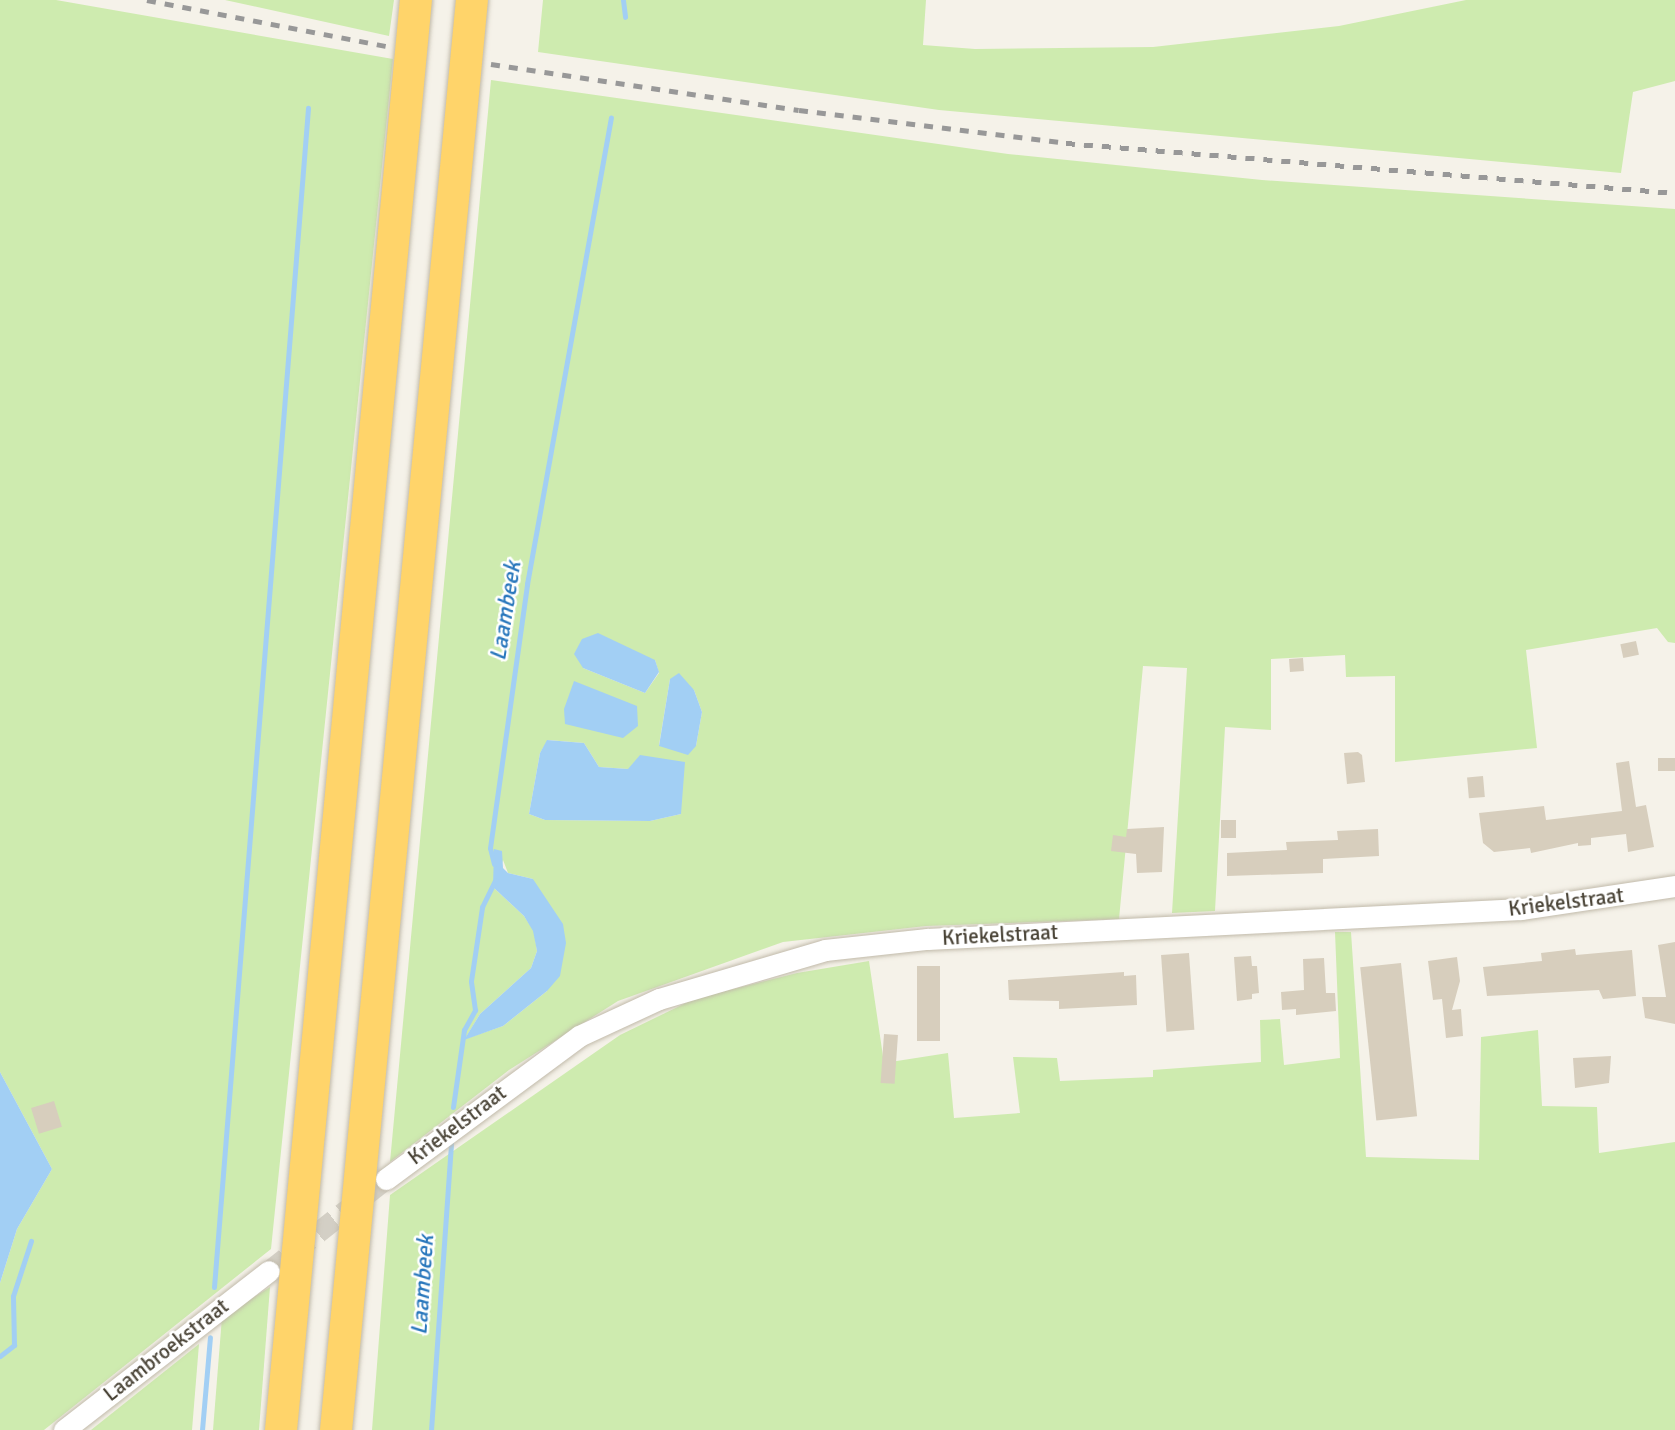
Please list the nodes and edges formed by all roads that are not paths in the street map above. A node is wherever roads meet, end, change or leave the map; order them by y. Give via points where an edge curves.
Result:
1 (416, 0) edge
2 (472, 0) edge
3 (1675, 886) edge
4 (386, 1179) tunnel mouth
5 (269, 1271) tunnel mouth
6 (64, 1430) edge
7 (281, 1430) edge
8 (336, 1430) edge

1 - 7 highway
2 - 8 highway
3 - 4 street, Kriekelstraat via 1521,909 927,939 825,950 659,999 579,1036
5 - 6 street, Laambroekstraat

